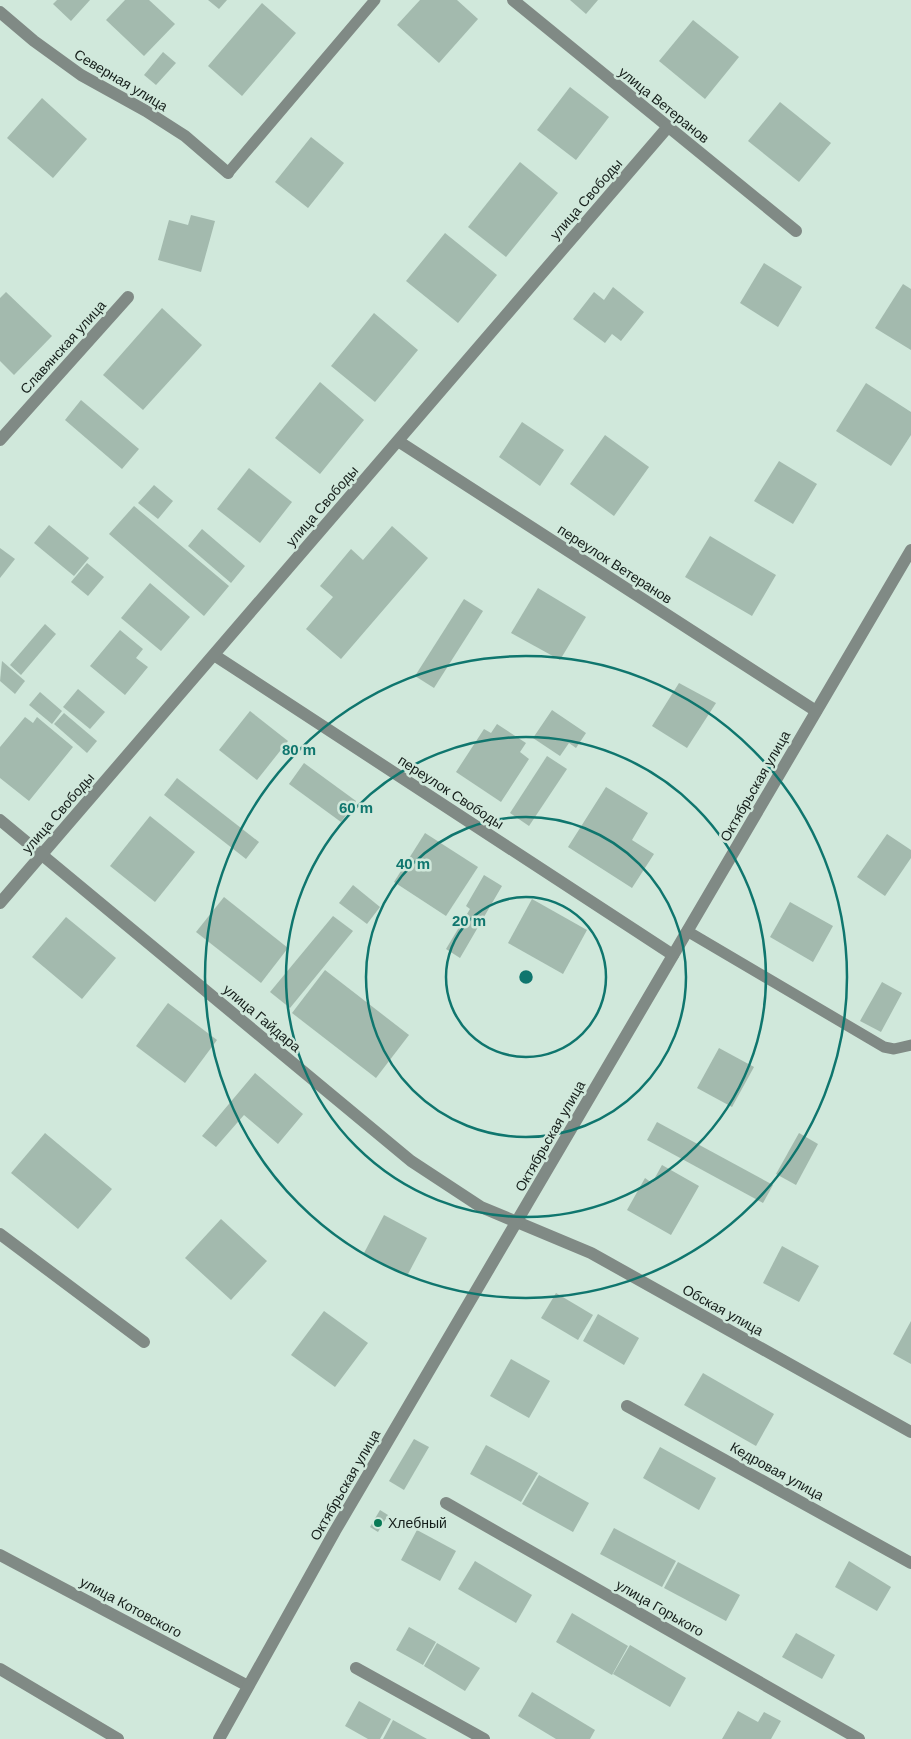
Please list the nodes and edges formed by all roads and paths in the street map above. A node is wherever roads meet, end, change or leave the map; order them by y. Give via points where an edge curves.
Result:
1 (375, 0) edge
2 (513, 0) edge
3 (0, 12) edge
4 (667, 128) junction
5 (228, 173) joint
6 (796, 231) dead end
7 (128, 297) dead end
8 (2, 434) edge
9 (398, 441) junction
10 (911, 550) edge
11 (214, 655) junction
12 (816, 711) junction
13 (0, 820) edge
14 (42, 855) junction
15 (0, 903) edge
16 (687, 932) junction
17 (673, 955) junction
18 (911, 1045) edge
19 (516, 1223) junction
20 (0, 1234) edge
21 (144, 1342) dead end
22 (628, 1406) dead end
23 (911, 1432) edge
24 (446, 1503) dead end
25 (0, 1555) edge
26 (911, 1563) edge
27 (356, 1668) dead end
28 (0, 1669) edge
29 (248, 1686) junction
30 (118, 1739) edge
31 (218, 1739) edge
32 (484, 1739) edge
33 (859, 1739) edge

1 - 5 lane
2 - 4 street, улица Ветеранов
3 - 5 street, Северная улица via 81,75 185,136
4 - 6 street, улица Ветеранов
4 - 9 street, улица Свободы
7 - 8 street, Славянская улица
9 - 11 street, улица Свободы
9 - 12 street, переулок Ветеранов
10 - 12 street, Октябрьская улица
11 - 14 street, улица Свободы
11 - 17 street, переулок Свободы
12 - 16 street, Октябрьская улица
13 - 14 street, улица Гайдара
14 - 15 street, улица Свободы
14 - 19 street, улица Гайдара via 411,1161 468,1199
16 - 17 street, Октябрьская улица
16 - 18 lane via 884,1047 894,1049
17 - 19 street, Октябрьская улица
19 - 23 street, Обская улица via 590,1253
19 - 29 street, Октябрьская улица
20 - 21 street
22 - 26 street, Кедровая улица
24 - 33 street, улица Горького
25 - 29 street, улица Котовского
27 - 32 street
28 - 30 street
29 - 31 street, Октябрьская улица

